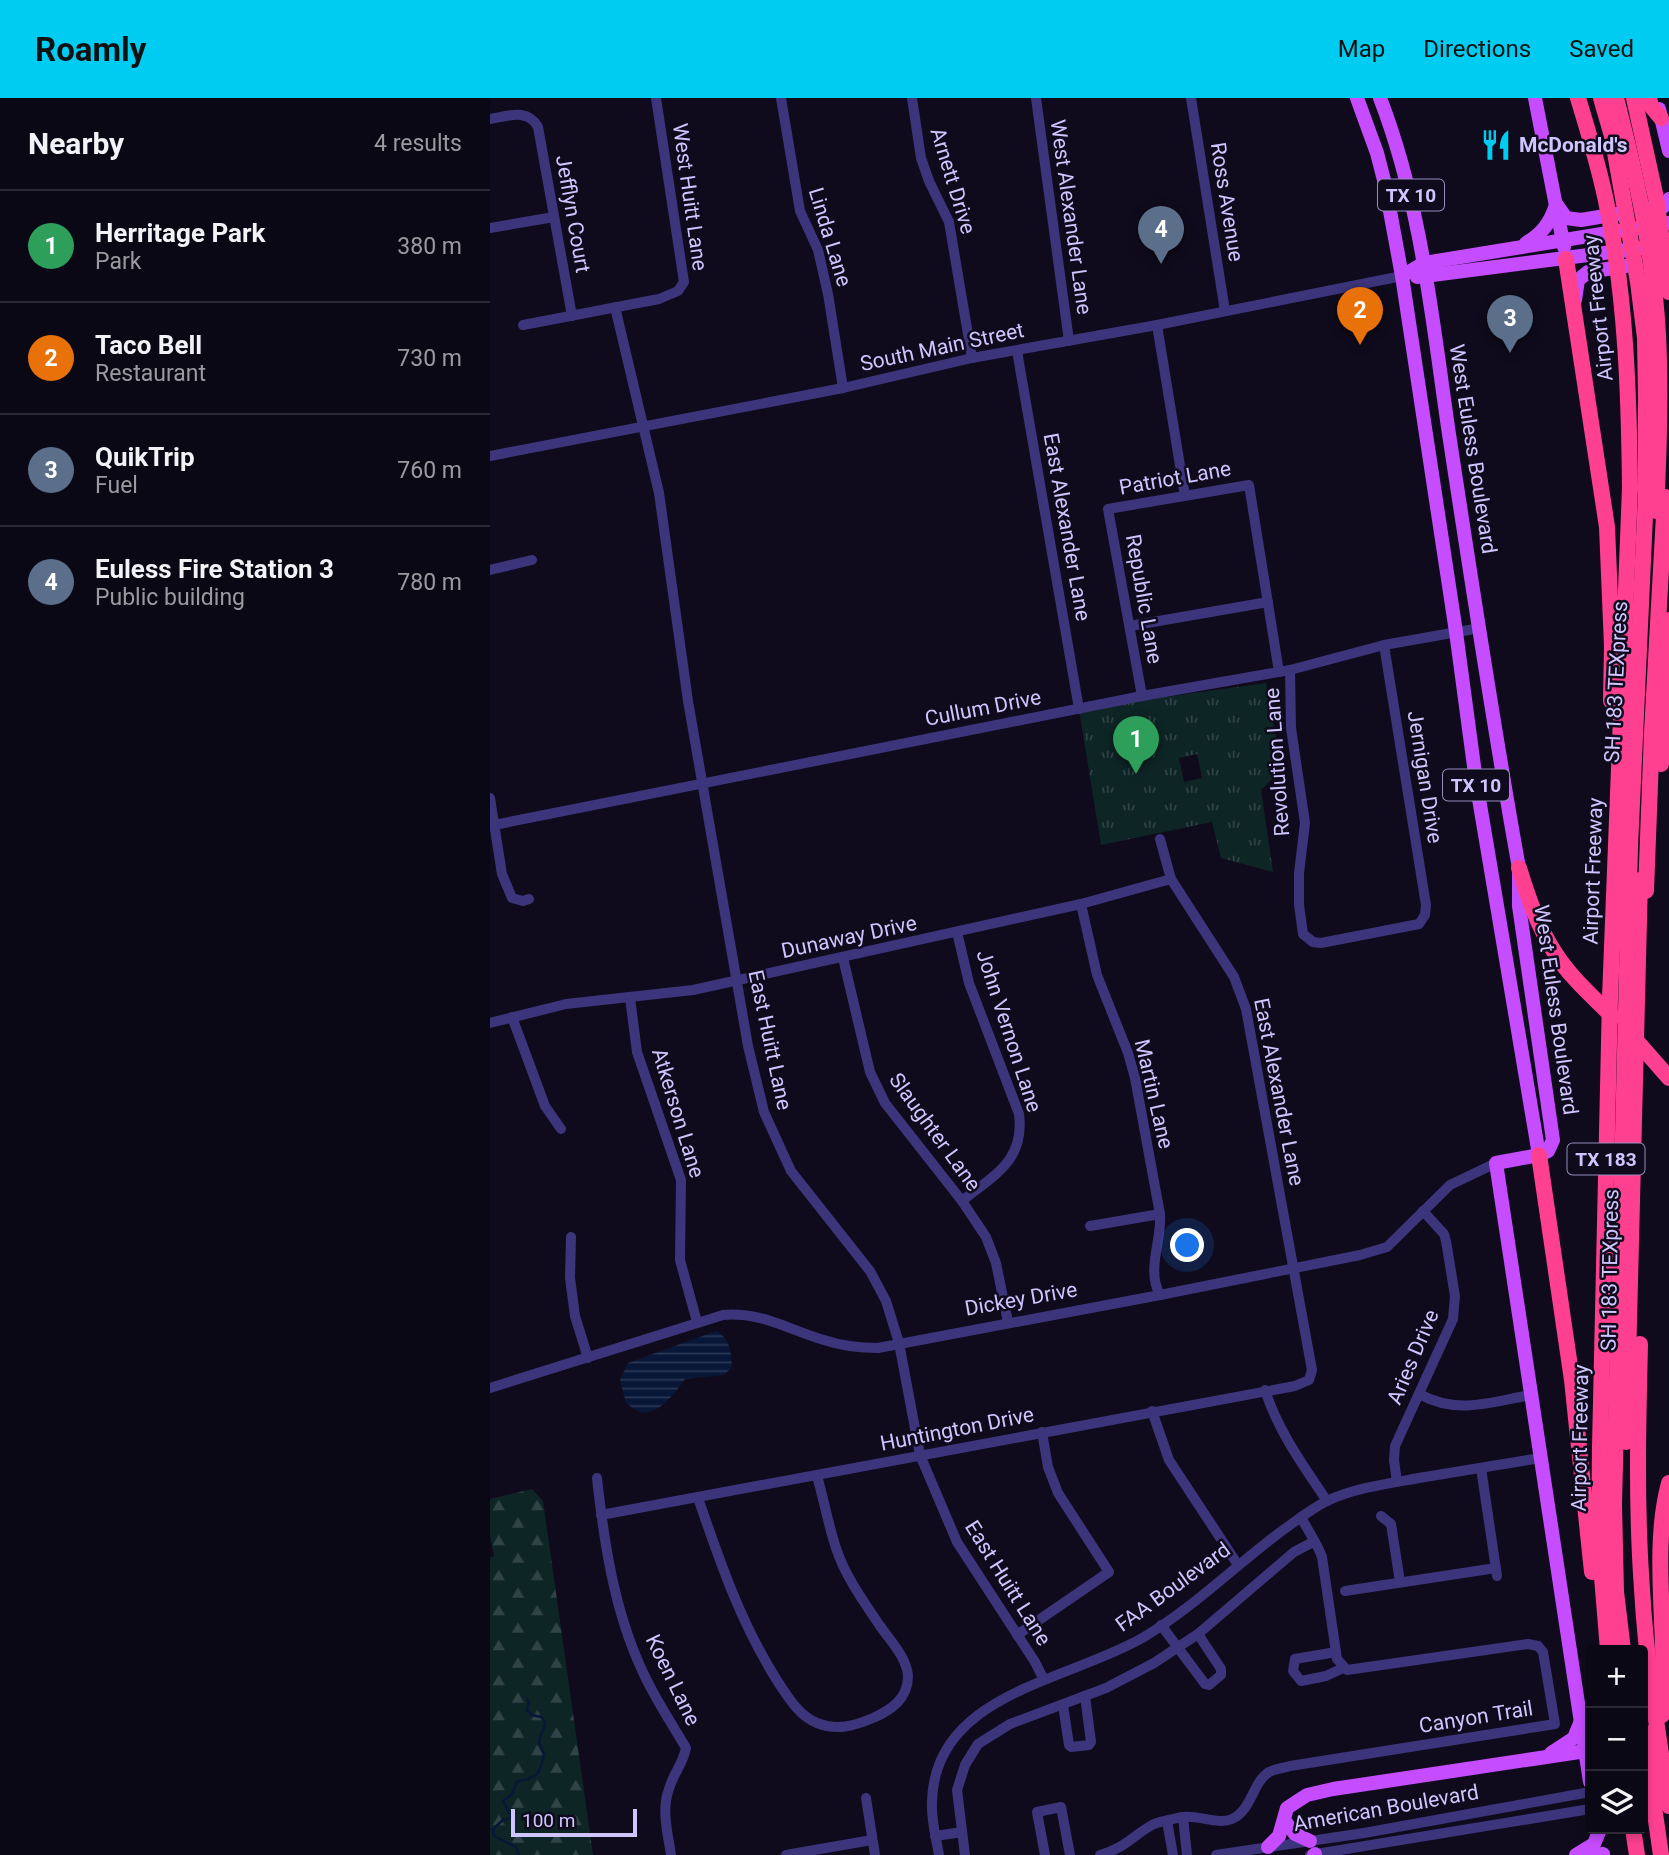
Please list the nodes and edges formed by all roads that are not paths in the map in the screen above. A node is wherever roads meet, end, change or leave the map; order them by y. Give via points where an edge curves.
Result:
1 (656, 98) edge
2 (781, 98) edge
3 (912, 98) edge
4 (1036, 98) edge
5 (1191, 98) edge
6 (1357, 98) edge
7 (1380, 98) edge
8 (1535, 98) edge
9 (1578, 98) edge
10 (1601, 98) edge
11 (1616, 98) edge
12 (1634, 98) edge
13 (1649, 98) edge
14 (1656, 98) edge
15 (1661, 118) junction
16 (490, 119) edge
17 (1669, 151) edge
18 (1666, 203) edge
19 (1556, 204) junction
20 (554, 217) junction
21 (1669, 223) edge
22 (490, 228) edge
23 (1563, 239) junction
24 (1669, 244) edge
25 (1521, 246) junction
26 (1566, 259) junction
27 (1669, 259) edge
28 (1425, 270) junction
29 (1402, 276) junction
30 (1669, 292) edge
31 (615, 307) junction
32 (1574, 308) junction
33 (1225, 311) junction
34 (572, 316) junction
35 (523, 325) dead end
36 (1157, 325) junction
37 (1069, 341) junction
38 (1017, 351) junction
39 (972, 358) junction
40 (843, 388) junction
41 (643, 428) junction
42 (1669, 450) edge
43 (490, 456) edge
44 (1249, 485) joint
45 (1185, 496) junction
46 (1108, 509) joint
47 (532, 560) dead end
48 (490, 570) edge
49 (1268, 603) junction
50 (1669, 620) edge
51 (1130, 625) junction
52 (1480, 628) junction
53 (1456, 632) junction
54 (1384, 645) junction
55 (1285, 671) junction
56 (1142, 696) junction
57 (1079, 709) junction
58 (702, 782) junction
59 (490, 797) edge
60 (494, 825) junction
61 (1160, 839) dead end
62 (1646, 848) junction
63 (1519, 868) junction
64 (1614, 871) junction
65 (1171, 879) junction
66 (529, 899) dead end
67 (1081, 904) junction
68 (957, 932) junction
69 (1303, 934) joint
70 (843, 958) junction
71 (737, 981) junction
72 (630, 998) junction
73 (512, 1017) junction
74 (490, 1023) edge
75 (1538, 1038) junction
76 (1518, 1041) junction
77 (1669, 1078) edge
78 (561, 1129) dead end
79 (1539, 1155) junction
80 (1496, 1163) junction
81 (962, 1201) junction
82 (1423, 1211) junction
83 (1160, 1214) junction
84 (1090, 1226) dead end
85 (571, 1237) dead end
86 (1293, 1268) junction
87 (1160, 1296) junction
88 (697, 1322) junction
89 (1008, 1322) junction
90 (899, 1343) junction
91 (588, 1358) junction
92 (1312, 1370) joint
93 (490, 1388) edge
94 (1265, 1390) junction
95 (1419, 1394) junction
96 (1531, 1395) junction
97 (1152, 1411) junction
98 (1042, 1432) junction
99 (920, 1455) junction
100 (1540, 1458) junction
101 (1481, 1468) junction
102 (817, 1476) junction
103 (597, 1478) dead end
104 (1397, 1482) junction
105 (1668, 1486) edge
106 (698, 1498) junction
107 (1326, 1502) junction
108 (601, 1515) junction
109 (1381, 1516) dead end
110 (1301, 1517) junction
111 (1313, 1542) junction
112 (1238, 1564) junction
113 (1399, 1582) junction
114 (1345, 1591) dead end
115 (1161, 1625) junction
116 (1198, 1634) junction
117 (1017, 1635) junction
118 (1607, 1642) edge
119 (1621, 1645) edge
120 (1632, 1645) edge
121 (1178, 1648) junction
122 (1336, 1652) junction
123 (1343, 1668) junction
124 (1044, 1680) junction
125 (1085, 1696) junction
126 (1063, 1705) junction
127 (1581, 1719) junction
128 (1659, 1741) junction
129 (1585, 1745) edge
130 (1585, 1751) edge
131 (1539, 1758) junction
132 (1648, 1765) edge
133 (1585, 1771) edge
134 (1669, 1779) edge
135 (1648, 1783) edge
136 (1585, 1793) edge
137 (1669, 1797) edge
138 (866, 1798) dead end
139 (1648, 1800) edge
140 (1669, 1806) edge
141 (1585, 1810) edge
142 (1182, 1817) junction
143 (1167, 1821) junction
144 (1284, 1821) junction
145 (962, 1832) junction
146 (1598, 1834) edge
147 (1599, 1834) edge
148 (1634, 1834) edge
149 (1648, 1834) edge
150 (935, 1836) junction
151 (872, 1840) junction
152 (1268, 1847) junction
153 (1312, 1851) edge
154 (671, 1855) edge
155 (786, 1855) edge
156 (875, 1855) edge
157 (939, 1855) edge
158 (965, 1855) edge
159 (1045, 1855) edge
160 (1070, 1855) edge
161 (1100, 1855) edge
162 (1173, 1855) edge
163 (1187, 1855) edge
164 (1216, 1855) edge
165 (1576, 1855) edge
166 (1600, 1855) edge
167 (1637, 1855) edge
168 (1651, 1855) edge
169 (1661, 1855) edge

1 - 31 street, West Huitt Lane via 684,282 671,296
2 - 40 street, Linda Lane via 800,211 818,250
3 - 39 street, Arnett Drive via 921,158 949,222
4 - 37 street, West Alexander Lane
5 - 33 street, Ross Avenue
6 - 29 main road, West Euless Boulevard / TX 10 via 1385,184
7 - 28 main road, West Euless Boulevard / TX 10 via 1408,182
8 - 19 main road
9 - 64 highway, Airport Freeway / TX 183 via 1607,207 1628,386 1630,488
10 - 119 highway, SH 183 TEXpress via 1638,282 1646,398 1614,1492
11 - 120 highway, SH 183 TEXpress via 1653,282 1658,348 1624,1500
12 - 30 highway via 1656,198
13 - 15 highway
14 - 15 main road
15 - 17 main road
16 - 20 street, Jefflyn Court via 522,114 534,119
18 - 19 main road via 1581,220 1566,218
19 - 23 main road
19 - 25 main road via 1542,232
20 - 22 street
20 - 34 street, Jefflyn Court
21 - 23 main road
23 - 25 main road
23 - 26 main road
24 - 26 main road
25 - 28 main road
26 - 28 main road
26 - 32 highway
27 - 32 main road via 1588,272 1578,280
28 - 29 main road
28 - 52 main road, West Euless Boulevard / TX 10
29 - 33 street, South Main Street
29 - 53 main road, West Euless Boulevard / TX 10
31 - 34 street
31 - 41 street
32 - 64 highway via 1607,527 1612,646 1609,815
33 - 36 street, South Main Street
34 - 35 street
36 - 37 street, South Main Street
36 - 45 street
37 - 38 street, South Main Street
38 - 39 street, South Main Street
38 - 57 street, East Alexander Lane
39 - 40 street, South Main Street
40 - 41 street, South Main Street
41 - 43 street, South Main Street
41 - 58 street, East Huitt Lane via 659,493
42 - 62 highway, TX 183
44 - 45 street, Patriot Lane
44 - 49 street, Revolution Lane
45 - 46 street, Patriot Lane
46 - 51 street, Republic Lane
47 - 48 street
49 - 51 street
49 - 55 street, Revolution Lane
50 - 62 highway via 1656,823
51 - 56 street, Republic Lane
52 - 53 street, Cullum Drive
52 - 63 main road, West Euless Boulevard / TX 10
53 - 54 street, Cullum Drive
53 - 76 main road, West Euless Boulevard / TX 10
54 - 55 street, Cullum Drive
54 - 69 street, Jernigan Drive via 1425,915 1419,924 1321,943
55 - 56 street, Cullum Drive
55 - 69 street, Revolution Lane via 1305,823 1299,905
56 - 57 street, Cullum Drive
57 - 58 street, Cullum Drive
58 - 60 street, Cullum Drive
58 - 71 street, East Huitt Lane
59 - 60 street
60 - 66 street via 502,874 512,898
61 - 65 street, East Alexander Lane
62 - 128 highway, TX 183 via 1639,1508 1643,1602
63 - 75 main road, West Euless Boulevard via 1519,906
63 - 77 highway via 1555,953
64 - 118 highway, Airport Freeway / TX 183 via 1599,1498
65 - 67 street, Dunaway Drive
65 - 86 street, East Alexander Lane via 1234,977 1246,1009
67 - 68 street, Dunaway Drive
67 - 83 street, Martin Lane via 1097,975 1135,1078
68 - 70 street, Dunaway Drive
68 - 81 street, John Vernon Lane via 969,983 1021,1126 1013,1156
70 - 71 street, Dunaway Drive
70 - 81 street, Slaughter Lane via 876,1088
71 - 72 street, Dunaway Drive
71 - 90 street, East Huitt Lane via 758,1093 780,1150 800,1184 870,1271 886,1301
72 - 73 street, Dunaway Drive via 566,1004
72 - 88 street, Atkerson Lane via 637,1052 681,1180 681,1260
73 - 74 street, Dunaway Drive
73 - 78 street via 545,1106
75 - 76 main road
75 - 79 main road, West Euless Boulevard via 1553,1140 1549,1151
76 - 79 main road, West Euless Boulevard / TX 10
79 - 80 main road, Dickey Drive
79 - 118 highway via 1572,1380 1590,1564
80 - 82 street, Dickey Drive via 1450,1185
80 - 96 main road
81 - 89 street, Slaughter Lane via 992,1252
82 - 86 street, Dickey Drive via 1387,1247
82 - 95 street, Aries Drive via 1444,1234 1455,1296 1450,1329
83 - 84 street
83 - 87 street, Martin Lane via 1153,1278
85 - 91 street via 575,1315
86 - 87 street, Dickey Drive
86 - 92 street, East Alexander Lane
87 - 89 street, Dickey Drive
88 - 90 street, Dickey Drive via 723,1315 752,1315 855,1348
88 - 91 street, Dickey Drive
89 - 90 street, Dickey Drive
90 - 99 street, East Huitt Lane
91 - 93 street, Dickey Drive
92 - 94 street, Huntington Drive via 1304,1383
94 - 97 street, Huntington Drive
94 - 107 street via 1281,1431
95 - 96 street via 1460,1407
95 - 104 street, Aries Drive via 1395,1446
96 - 100 main road
97 - 98 street, Huntington Drive
97 - 112 street via 1169,1460
98 - 99 street, Huntington Drive
98 - 117 street via 1058,1493 1109,1572
99 - 102 street, Huntington Drive
99 - 117 street, East Huitt Lane via 957,1542
100 - 101 street, FAA Boulevard
100 - 127 main road
101 - 104 street, FAA Boulevard
101 - 113 street via 1497,1572
102 - 106 street, Huntington Drive
102 - 106 street via 842,1562 906,1667 906,1691 900,1701 845,1728 817,1723 802,1714 770,1670 736,1606
103 - 108 street, Koen Lane
104 - 107 street, FAA Boulevard
105 - 128 highway via 1661,1554 1666,1686
106 - 108 street, Huntington Drive
107 - 110 street, FAA Boulevard
108 - 154 street, Koen Lane via 618,1604 641,1668 686,1748 665,1804
109 - 113 street via 1391,1524
110 - 111 street
110 - 112 street, FAA Boulevard
111 - 116 street via 1294,1552
111 - 122 street via 1322,1557
112 - 115 street, FAA Boulevard
113 - 114 street
115 - 121 street
115 - 124 street, FAA Boulevard via 1125,1647
116 - 121 street
116 - 121 street via 1221,1669 1221,1675 1209,1685
117 - 124 street, East Huitt Lane
121 - 125 street
122 - 123 street
122 - 123 street via 1295,1659 1293,1671 1301,1681
123 - 142 street, Canyon Trail via 1538,1646 1555,1724 1290,1766 1269,1772 1253,1798 1231,1819
124 - 150 street, FAA Boulevard via 993,1705 964,1725 949,1743 935,1776
125 - 126 street
125 - 126 street via 1089,1745 1069,1745
126 - 145 street via 1010,1724 978,1744 957,1790
127 - 129 main road
127 - 131 main road via 1574,1738
128 - 140 highway, TX 183
130 - 131 main road
131 - 133 main road via 1569,1758
131 - 144 main road via 1307,1795 1287,1808
132 - 169 highway
134 - 135 street
136 - 153 street, American Boulevard
137 - 139 street
138 - 151 street
141 - 153 street, American Boulevard
142 - 143 street
142 - 163 street
143 - 161 street
143 - 162 street
144 - 152 main road via 1279,1836
144 - 153 main road
145 - 150 street
145 - 158 street
146 - 165 main road via 1594,1844
147 - 166 main road
148 - 167 highway
149 - 168 highway
150 - 157 street, FAA Boulevard
151 - 155 street
151 - 156 street
152 - 153 street, American Boulevard
152 - 164 street, American Boulevard
159 - 160 street via 1037,1812 1061,1807

